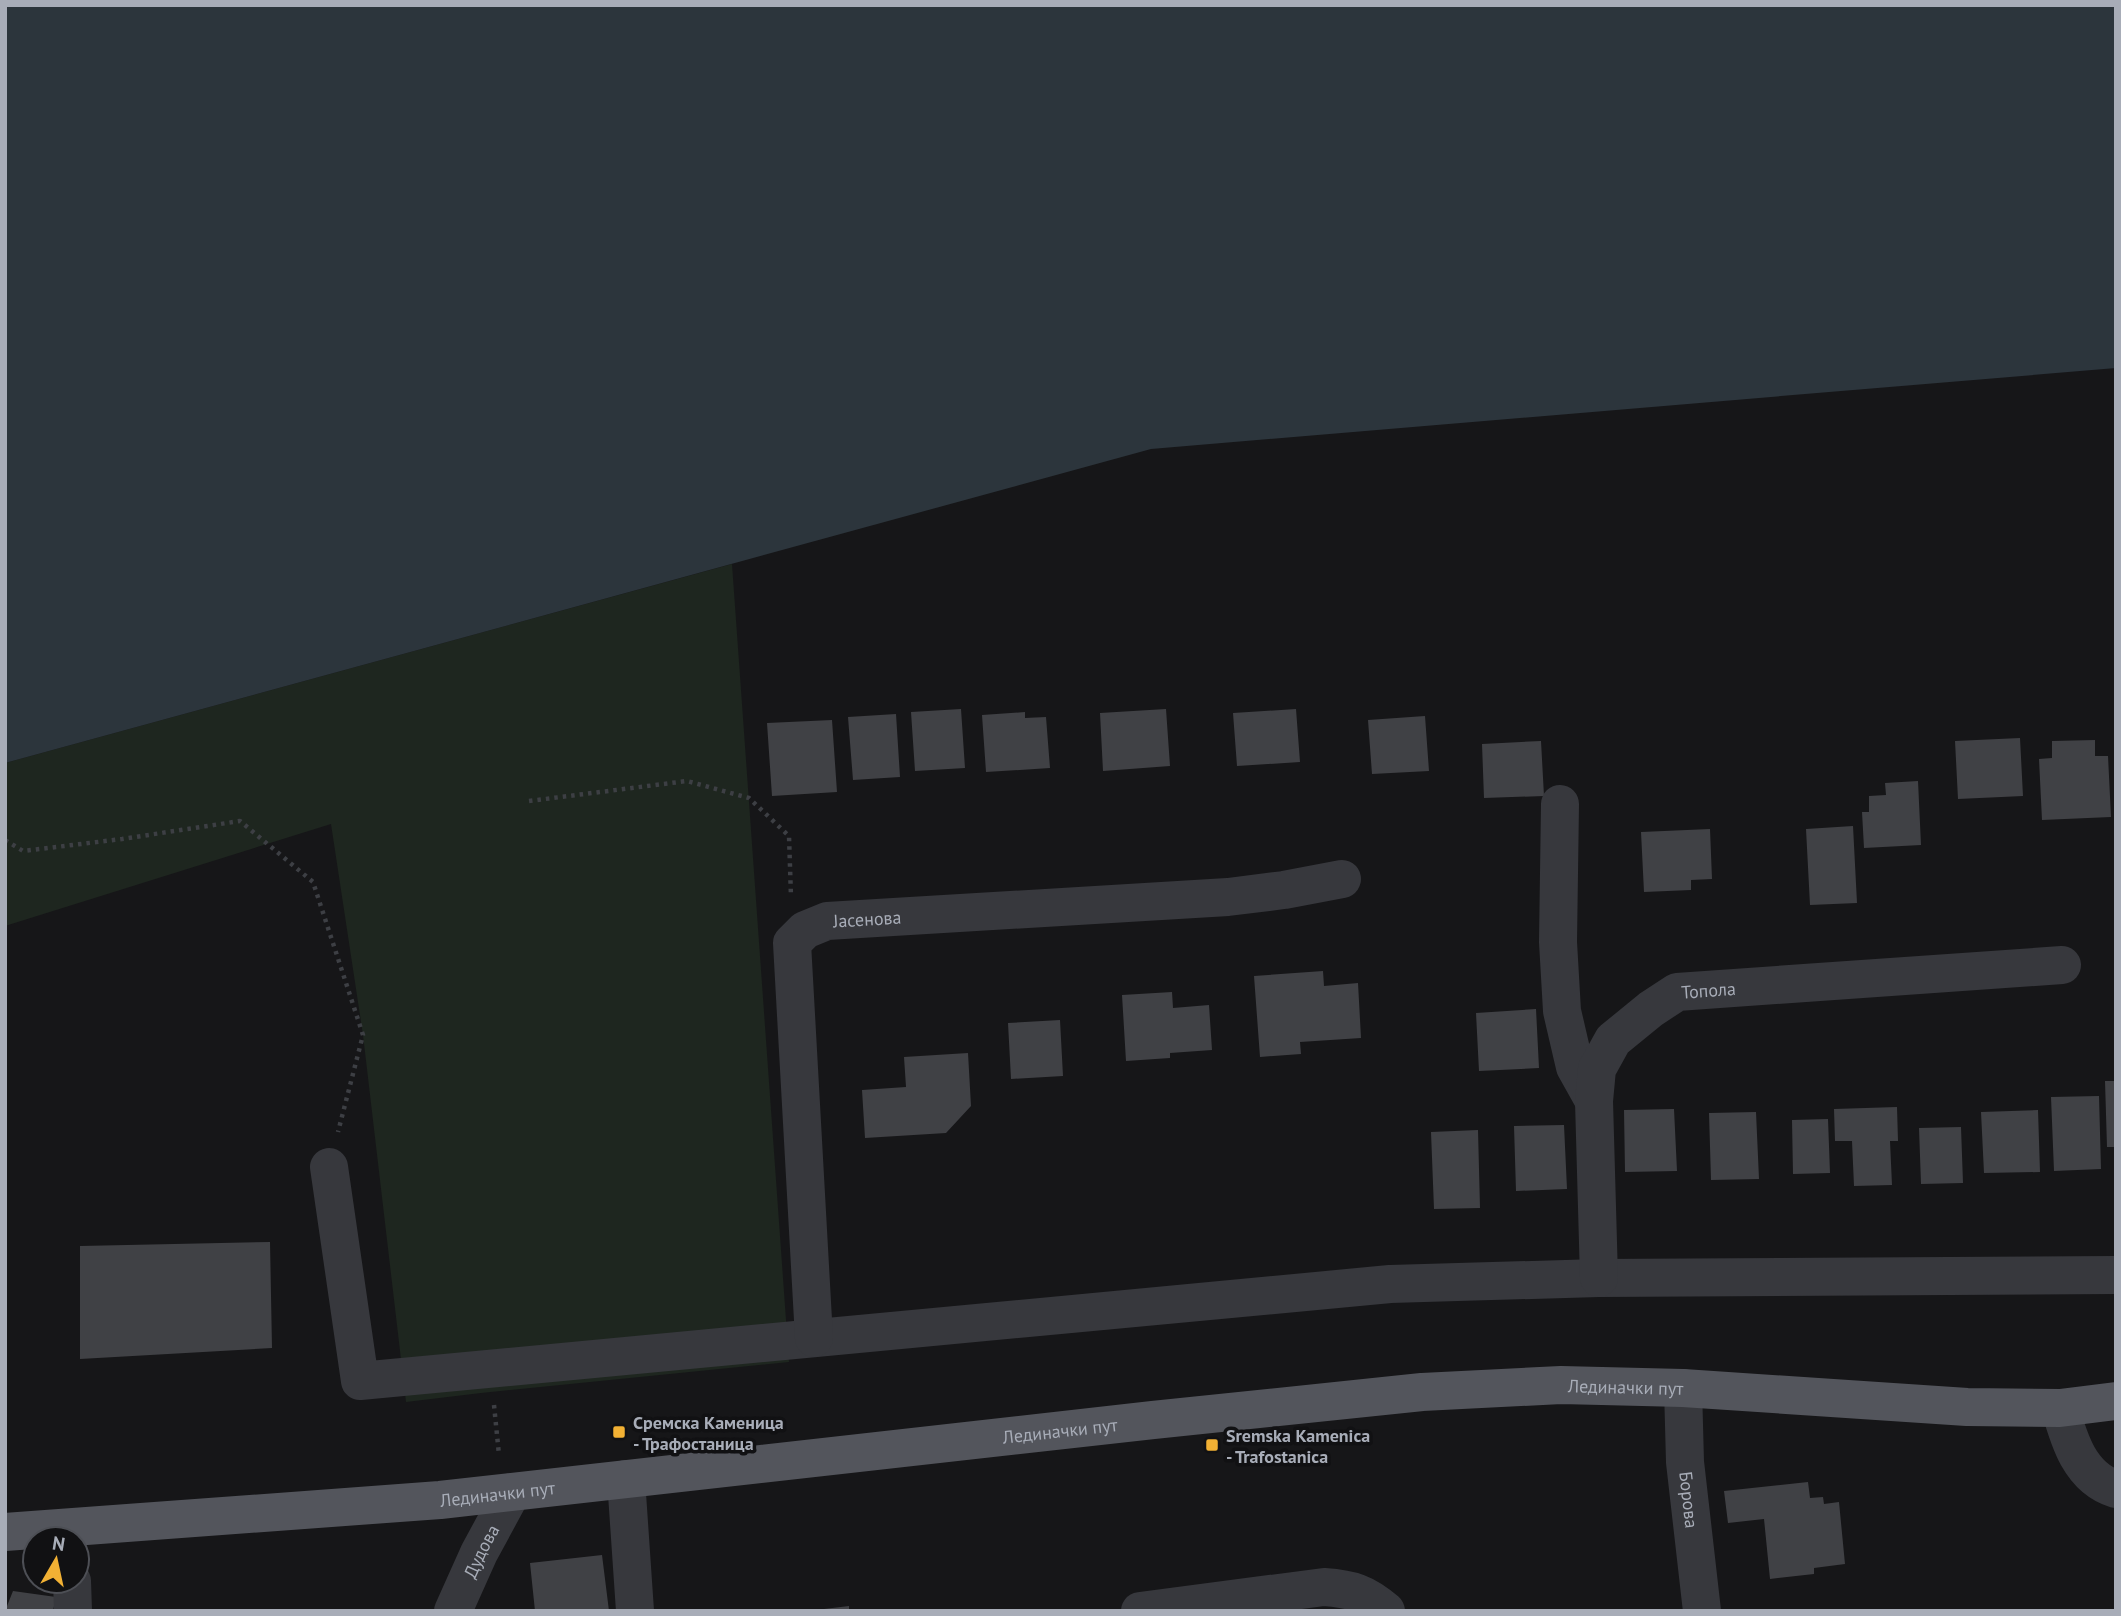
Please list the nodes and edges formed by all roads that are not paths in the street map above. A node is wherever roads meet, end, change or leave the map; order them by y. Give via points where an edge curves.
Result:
1 (1560, 804) dead end
2 (1342, 879) dead end
3 (2062, 965) dead end
4 (1594, 1101) junction
5 (329, 1167) road end
6 (2116, 1275) edge
7 (1599, 1278) junction
8 (814, 1338) junction
9 (1683, 1388) junction
10 (2116, 1401) edge
11 (2060, 1408) junction
12 (506, 1479) junction
13 (626, 1479) junction
14 (2116, 1489) edge
15 (91, 1531) edge
16 (453, 1611) edge
17 (635, 1611) edge
18 (1140, 1611) edge
19 (1386, 1611) edge
20 (1702, 1611) edge

1 - 4 street via 1562,1011 1575,1067
2 - 8 street, Јасенова via 1228,897 827,921 805,930 792,943
3 - 4 street, Топола via 1677,992 1614,1040 1597,1069
4 - 7 street, Топола
5 - 8 street via 360,1381
6 - 7 street
7 - 8 street via 1390,1284
9 - 11 main road, Лединачки пут via 1967,1407
9 - 13 main road, Лединачки пут via 1561,1385 1422,1392
9 - 20 street, Борова via 1685,1462
10 - 11 main road, Лединачки пут
11 - 14 street via 2068,1438 2086,1471
12 - 13 main road, Лединачки пут
12 - 15 main road, Лединачки пут via 440,1500
12 - 16 street, Дудова
13 - 17 street
18 - 19 street via 1324,1587 1370,1597

